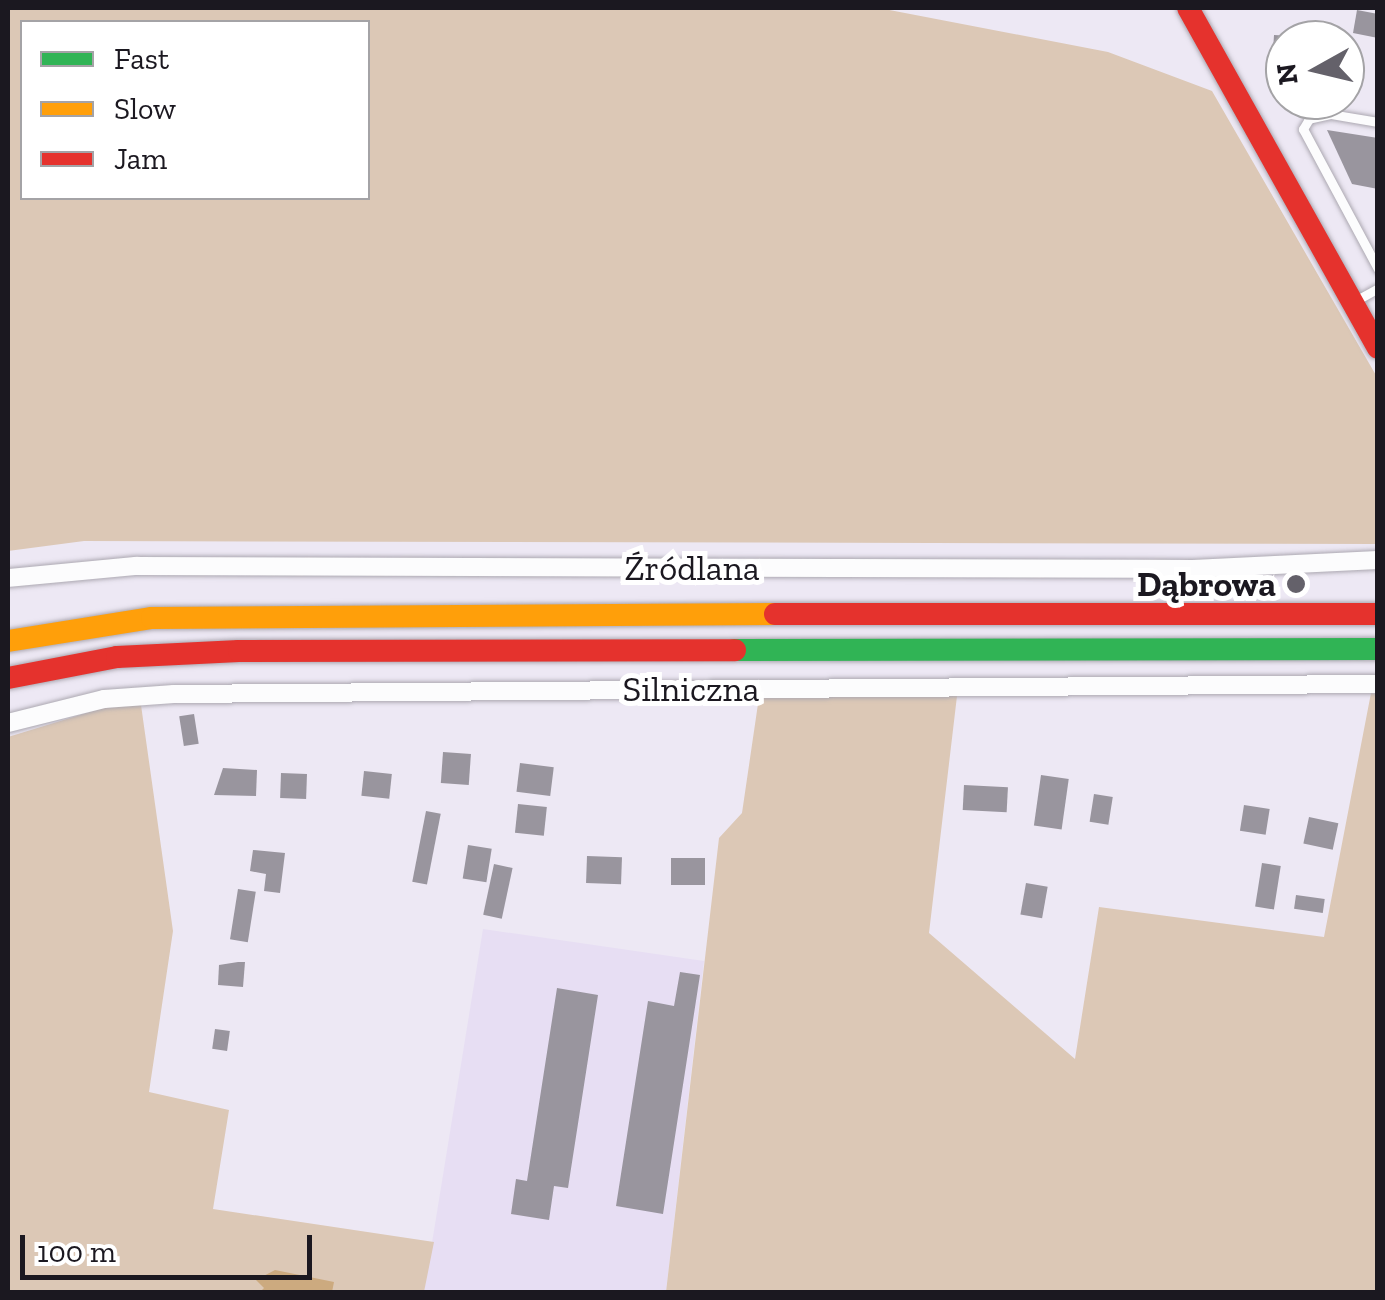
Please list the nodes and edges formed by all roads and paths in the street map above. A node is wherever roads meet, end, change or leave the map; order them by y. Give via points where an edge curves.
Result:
1 (1188, 8) edge
2 (1378, 122) edge
3 (1378, 269) edge
4 (1378, 288) edge
5 (1352, 303) junction
6 (1378, 348) edge
7 (1378, 560) edge
8 (8, 578) edge
9 (1378, 614) edge
10 (8, 641) edge
11 (1378, 649) edge
12 (8, 678) edge
13 (1378, 684) edge
14 (8, 722) edge

1 - 5 main road
2 - 3 lane via 1330,114 1303,129
4 - 5 lane
5 - 6 main road
7 - 8 street, Źródlana via 1193,568 136,566
9 - 10 main road via 152,618
11 - 12 main road via 239,651 117,658
13 - 14 street, Silniczna via 174,694 104,699

